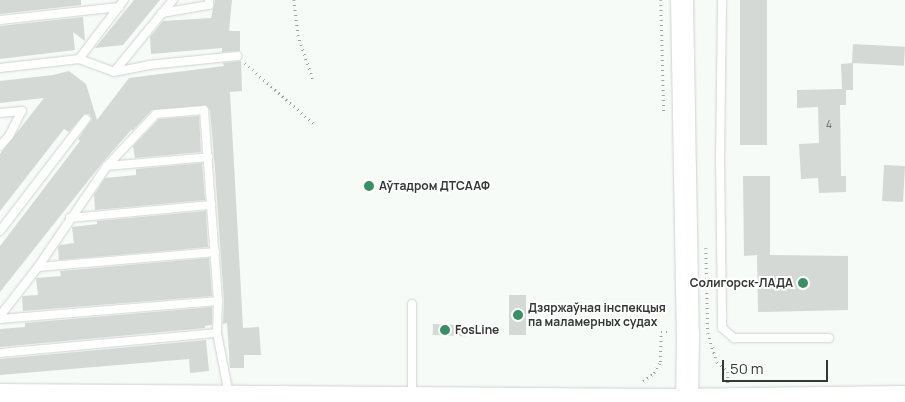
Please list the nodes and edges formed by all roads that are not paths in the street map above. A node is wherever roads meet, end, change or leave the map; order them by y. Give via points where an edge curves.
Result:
1 (124, 0) edge
2 (173, 0) edge
3 (209, 0) edge
4 (682, 0) edge
5 (722, 0) edge
6 (119, 7) junction
7 (162, 13) junction
8 (0, 20) edge
9 (238, 56) road end
10 (79, 59) junction
11 (0, 68) edge
12 (114, 72) junction
13 (0, 113) edge
14 (86, 119) dead end
15 (0, 146) edge
16 (209, 157) junction
17 (107, 166) junction
18 (211, 205) junction
19 (70, 218) junction
20 (0, 230) edge
21 (215, 252) junction
22 (38, 267) junction
23 (218, 301) junction
24 (412, 304) dead end
25 (0, 318) edge
26 (217, 333) junction
27 (829, 338) dead end
28 (0, 353) edge
29 (0, 395) edge
30 (230, 397) junction
31 (905, 397) edge
32 (304, 400) edge
33 (358, 400) edge
34 (412, 400) edge
35 (881, 400) edge
36 (687, 401) edge

1 - 6 lane
2 - 7 lane
3 - 7 lane via 209,5
4 - 36 main road
5 - 27 lane via 722,328 734,338
6 - 8 lane
6 - 10 lane
7 - 12 lane
9 - 12 lane
10 - 11 lane
10 - 12 lane
13 - 15 lane via 22,111
14 - 20 lane
16 - 17 lane
16 - 17 lane via 204,110 156,114
16 - 18 lane
17 - 19 lane
18 - 19 lane
18 - 21 lane
19 - 22 lane
21 - 22 lane
21 - 23 lane
22 - 25 lane
23 - 25 lane
23 - 26 lane
24 - 34 lane
26 - 28 lane
26 - 30 lane
29 - 30 main road
30 - 32 main road
31 - 35 main road
32 - 33 main road
33 - 34 main road
34 - 36 main road
35 - 36 main road

